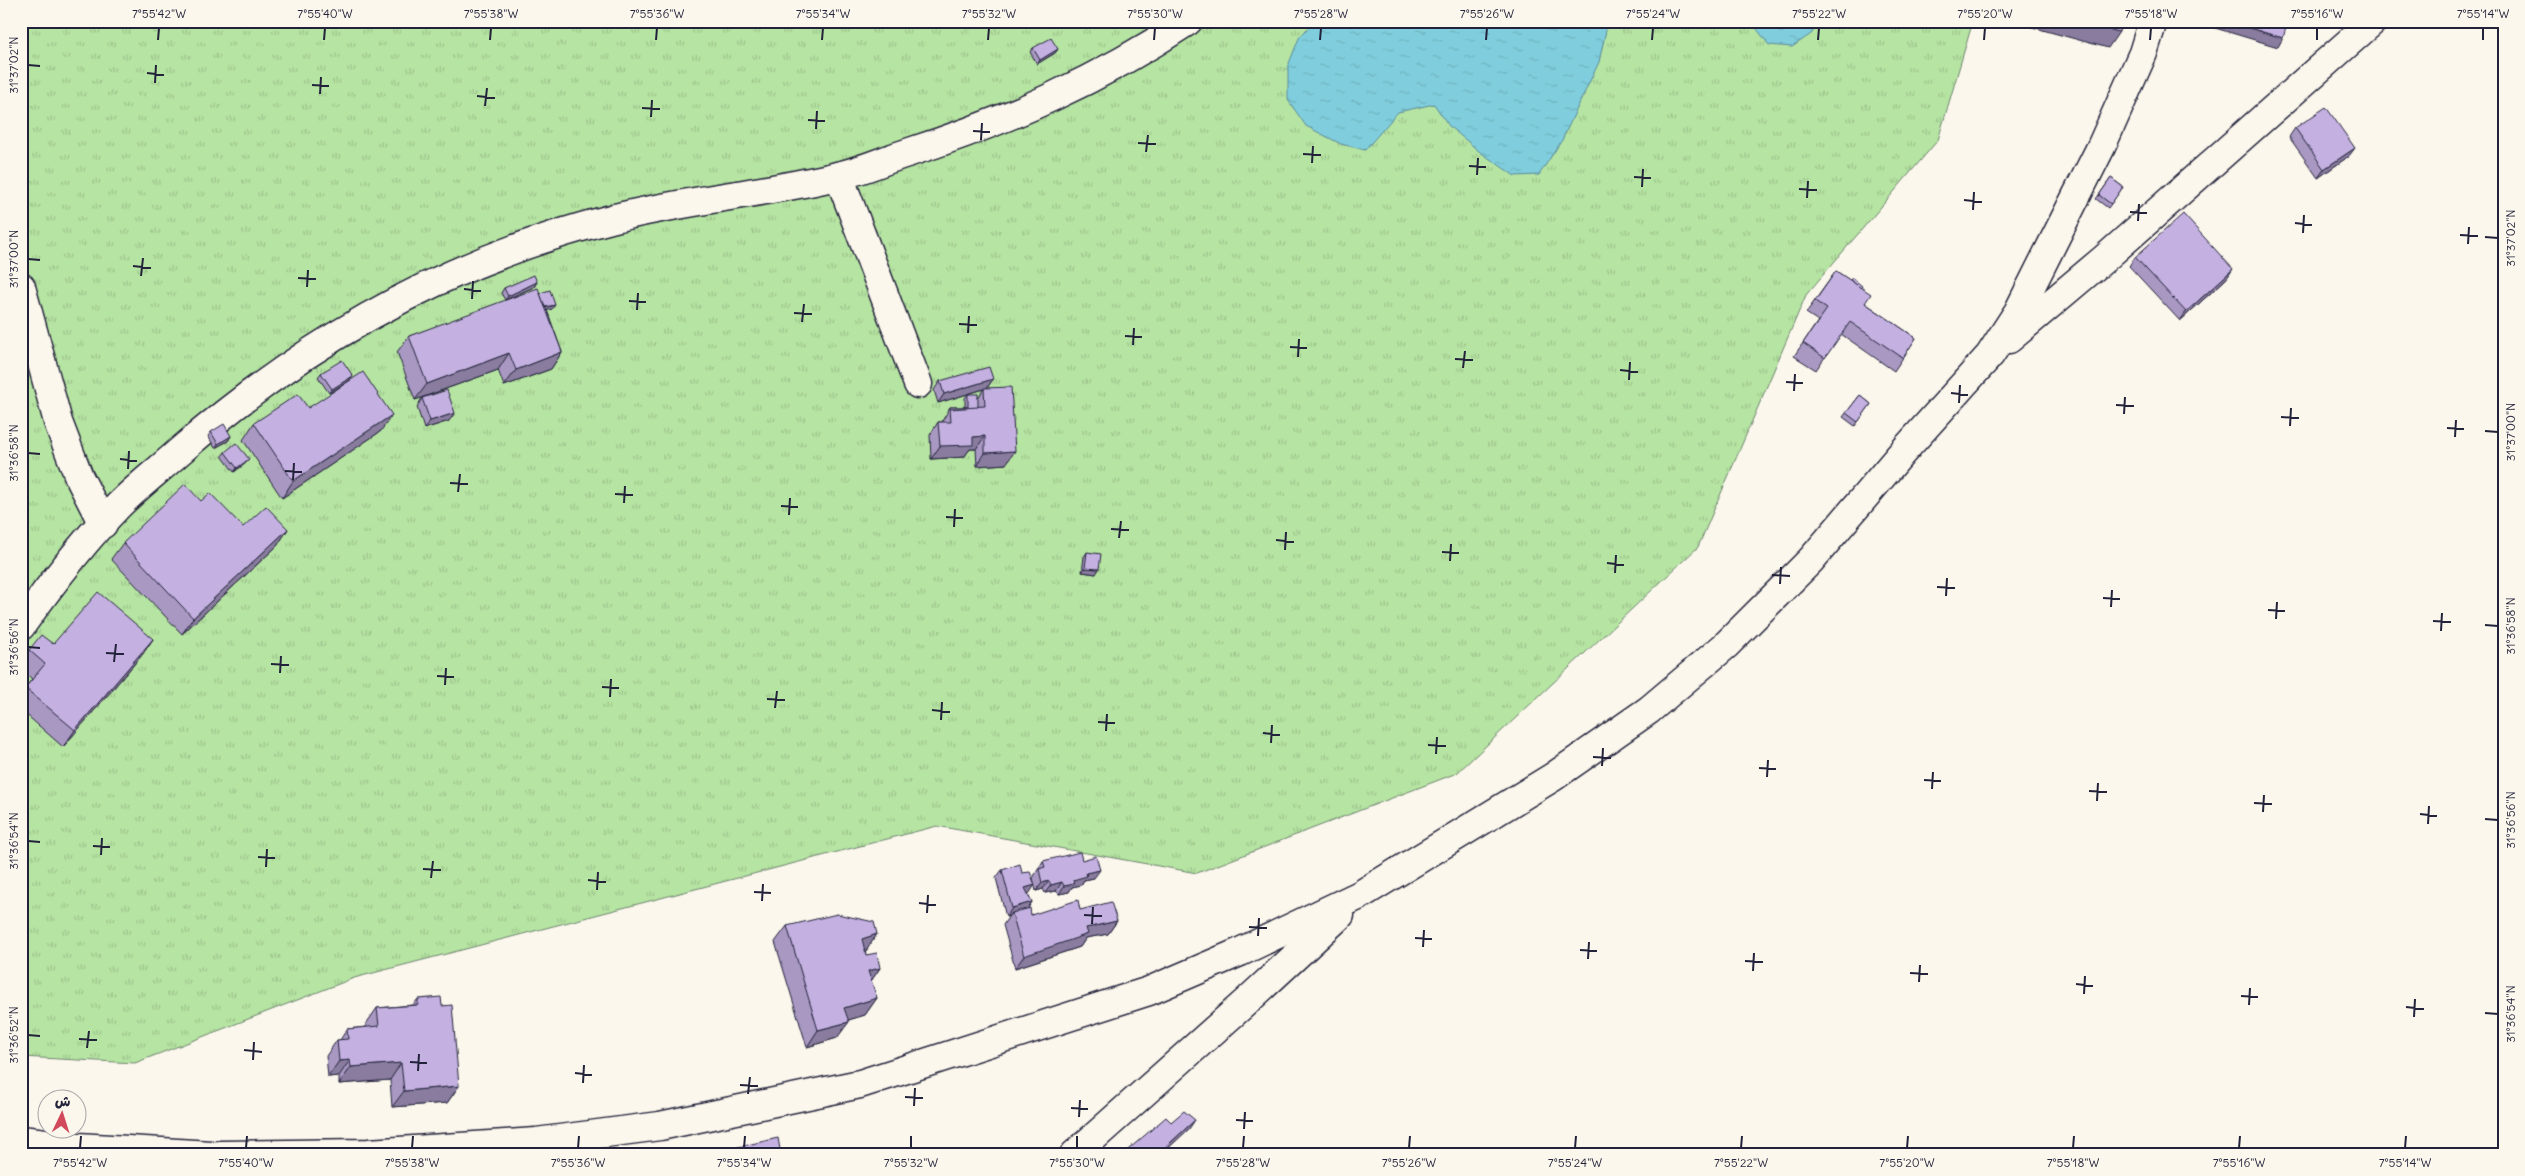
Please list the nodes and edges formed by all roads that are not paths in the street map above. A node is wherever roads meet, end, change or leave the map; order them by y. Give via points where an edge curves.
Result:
1 (1188, 21) edge
2 (2154, 21) edge
3 (2373, 21) edge
4 (838, 176) junction
5 (21, 287) edge
6 (1990, 355) junction
7 (918, 384) dead end
8 (103, 524) junction
9 (21, 626) edge
10 (1360, 895) junction
11 (21, 1140) edge
12 (473, 1151) edge
13 (211, 1155) edge
14 (219, 1155) edge
15 (1074, 1155) edge

1 - 4 street via 1124,61 1032,108
2 - 6 street via 2123,100 2042,269
3 - 6 street via 2104,260
4 - 7 street
4 - 8 street via 609,219 527,244 427,285 345,330 261,385 156,472
5 - 8 street via 58,422 79,477
6 - 10 street via 1811,560 1696,672 1583,758
8 - 9 street
10 - 12 street via 1148,992 860,1084 660,1126
10 - 15 street via 1248,1001
11 - 13 street
12 - 14 street

